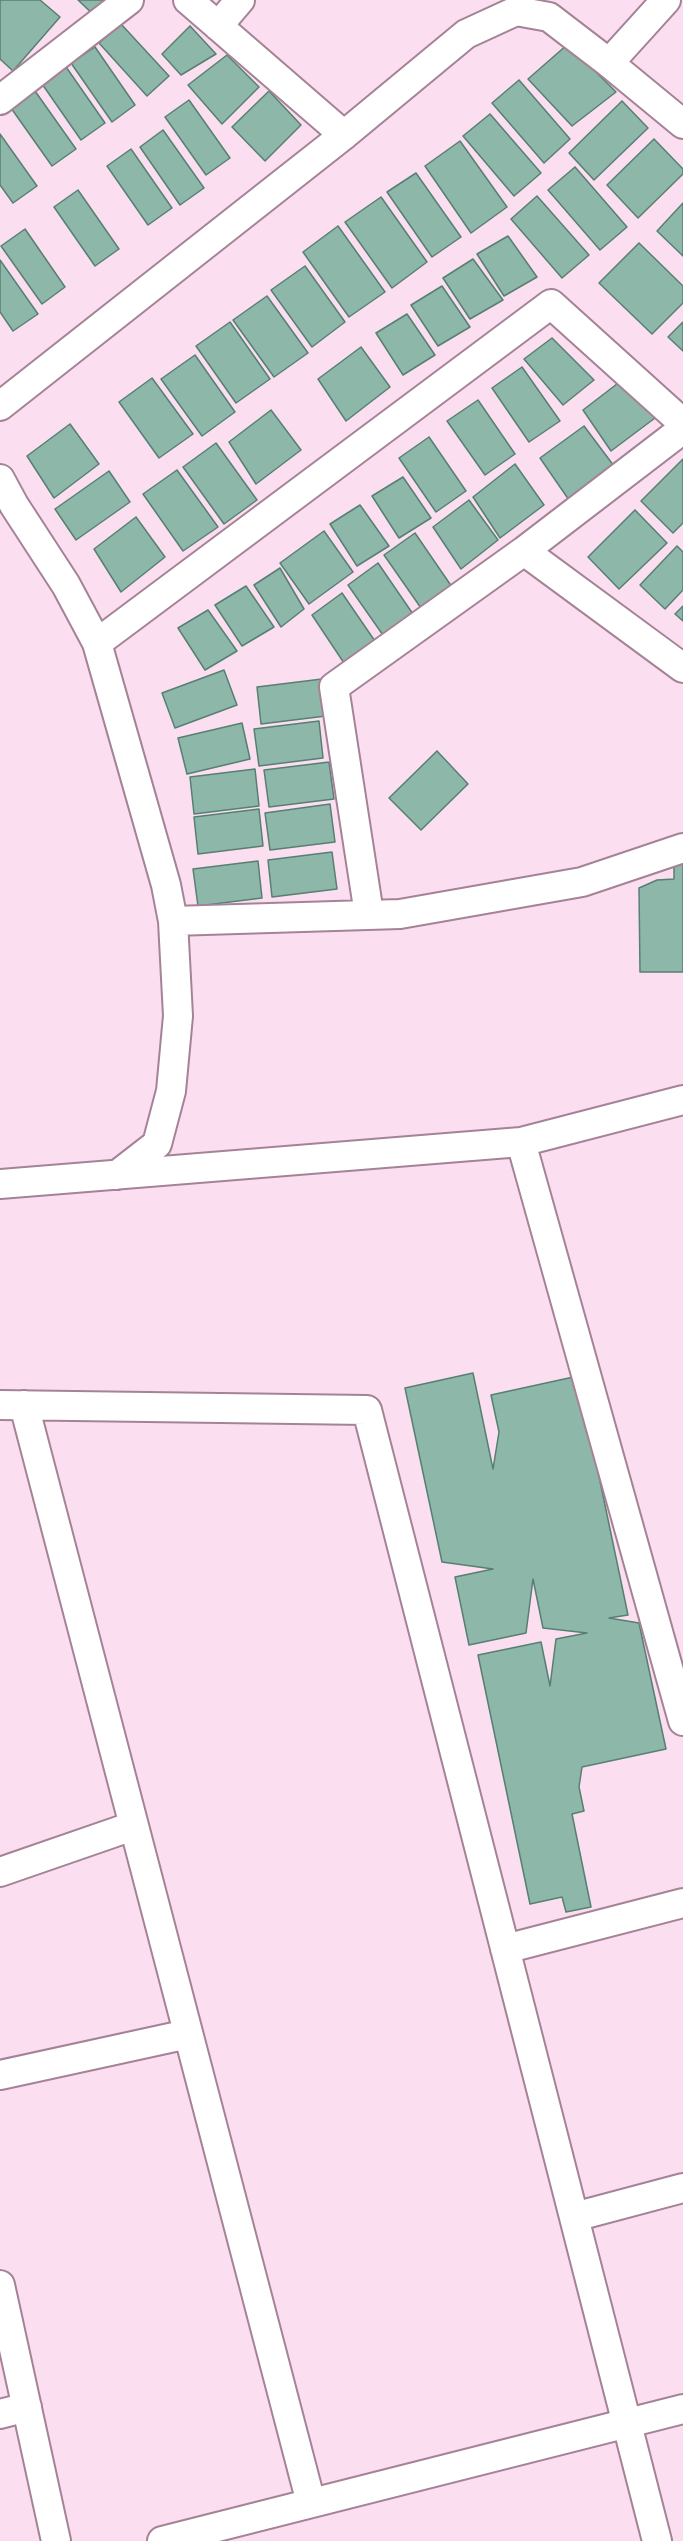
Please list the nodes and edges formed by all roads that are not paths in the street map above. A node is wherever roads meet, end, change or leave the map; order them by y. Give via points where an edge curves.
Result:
1 (129, 0) edge
2 (188, 0) edge
3 (240, 0) edge
4 (666, 0) edge
5 (517, 5) edge
6 (218, 27) junction
7 (609, 63) junction
8 (0, 100) edge
9 (683, 124) edge
10 (344, 135) junction
11 (0, 406) edge
12 (683, 423) edge
13 (683, 429) edge
14 (0, 479) edge
15 (525, 551) junction
16 (96, 643) junction
17 (683, 668) edge
18 (683, 848) edge
19 (369, 914) junction
20 (173, 921) junction
21 (683, 1100) edge
22 (521, 1142) junction
23 (117, 1175) junction
24 (0, 1184) edge
25 (12, 1405) edge
26 (677, 1676) edge
27 (683, 1721) edge
28 (133, 1826) junction
29 (0, 1872) edge
30 (683, 1903) edge
31 (506, 1949) junction
32 (188, 2034) junction
33 (0, 2074) edge
34 (683, 2188) edge
35 (574, 2217) junction
36 (0, 2285) edge
37 (683, 2409) edge
38 (14, 2410) edge
39 (627, 2423) junction
40 (311, 2503) junction
41 (56, 2541) edge
42 (162, 2541) edge
43 (657, 2541) edge

1 - 8 street
2 - 6 street
3 - 6 street
4 - 7 street
5 - 7 street via 549,17
5 - 10 street via 466,34
6 - 10 street
7 - 9 street
10 - 11 street
12 - 16 street via 551,304
13 - 15 street
14 - 16 street via 66,585
15 - 17 street
15 - 19 street via 334,687
16 - 20 street
18 - 19 street via 582,882 400,914
19 - 20 street
20 - 23 street via 178,1016 171,1091 157,1144
21 - 22 street
22 - 23 street
22 - 26 street
23 - 24 street
25 - 28 street
25 - 31 street via 367,1410
26 - 27 street
28 - 29 street
28 - 32 street
30 - 31 street
31 - 35 street
32 - 33 street
32 - 40 street
34 - 35 street
35 - 39 street
36 - 38 street
37 - 39 street
38 - 41 street
39 - 40 street
39 - 43 street
40 - 42 street

